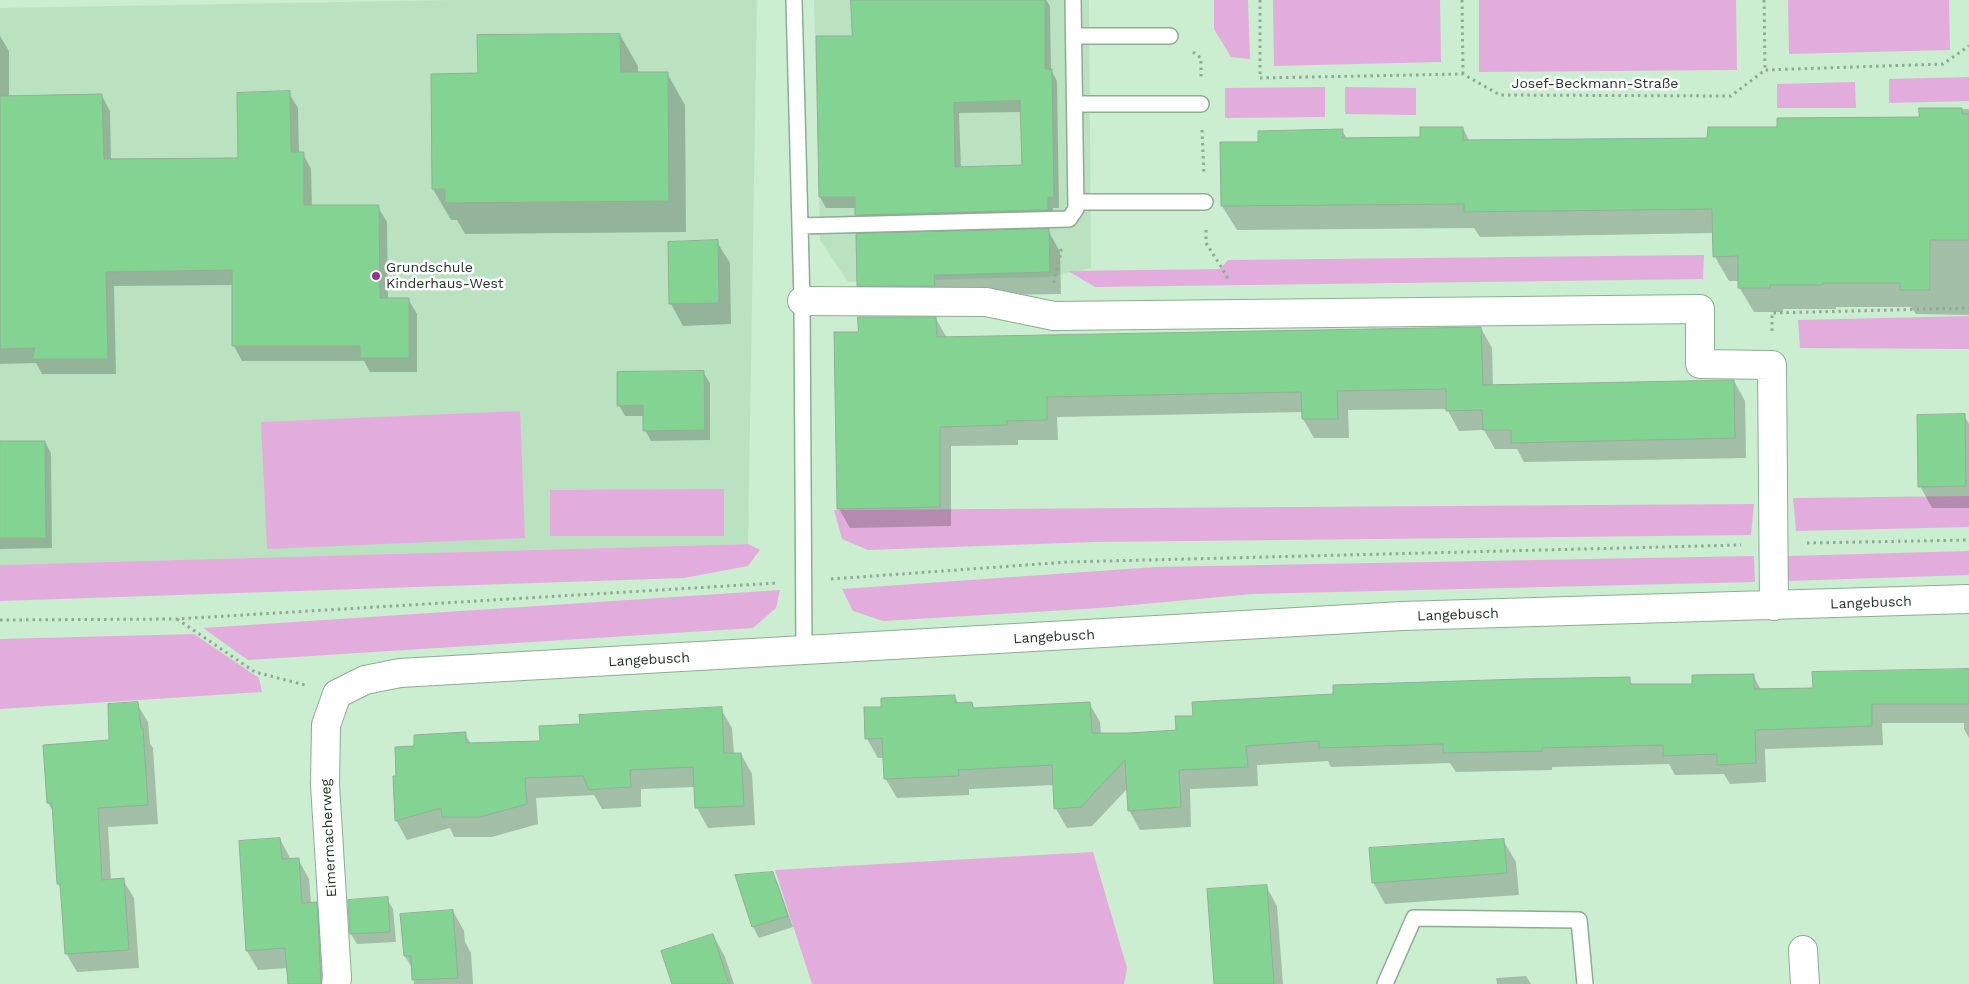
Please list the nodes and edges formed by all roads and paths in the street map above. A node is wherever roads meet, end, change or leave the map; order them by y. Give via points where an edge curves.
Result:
1 (794, 0) edge
2 (1073, 0) edge
3 (1260, 0) edge
4 (1462, 0) edge
5 (1764, 0) edge
6 (1074, 36) junction
7 (1170, 36) joint
8 (1969, 46) edge
9 (1764, 70) junction
10 (1463, 74) junction
11 (1075, 104) junction
12 (1201, 104) junction
13 (1076, 202) junction
14 (1205, 202) junction
15 (1061, 219) junction
16 (800, 226) junction
17 (802, 301) junction
18 (1969, 308) edge
19 (1226, 314) junction
20 (1054, 316) junction
21 (1772, 365) junction
22 (1969, 540) edge
23 (1774, 544) junction
24 (804, 581) junction
25 (1969, 600) edge
26 (1774, 606) junction
27 (176, 619) junction
28 (0, 620) edge
29 (804, 651) junction
30 (337, 694) junction
31 (1803, 950) dead end
32 (336, 984) edge
33 (1385, 984) edge
34 (1585, 984) edge
35 (1805, 984) edge

1 - 16 lane
2 - 6 lane
3 - 10 path via 1260,78
4 - 10 path
5 - 9 path
6 - 7 lane
6 - 11 lane
7 - 12 path via 1201,58
8 - 9 path via 1943,64
9 - 10 path, Josef-Beckmann-Straße via 1731,96 1500,95
11 - 12 lane
11 - 13 lane
12 - 14 path
13 - 14 lane
13 - 15 lane via 1076,209 1069,219
14 - 19 path via 1206,243 1227,276
15 - 16 lane
15 - 20 path via 1061,256 1055,274
16 - 17 lane
17 - 20 street via 986,302
17 - 24 lane
18 - 21 path via 1772,313
19 - 20 street
19 - 21 street via 1700,309 1700,364
21 - 23 street
22 - 23 path
23 - 24 path via 1068,562
23 - 26 street
24 - 27 path
24 - 29 lane
25 - 26 street, Langebusch
26 - 29 street, Langebusch via 1402,616
27 - 28 path
27 - 30 path via 255,672
29 - 30 street, Langebusch via 400,673 365,680
30 - 32 street, Eimermacherweg via 326,725 325,785
31 - 35 street
33 - 34 lane via 1414,918 1424,918 1579,920

